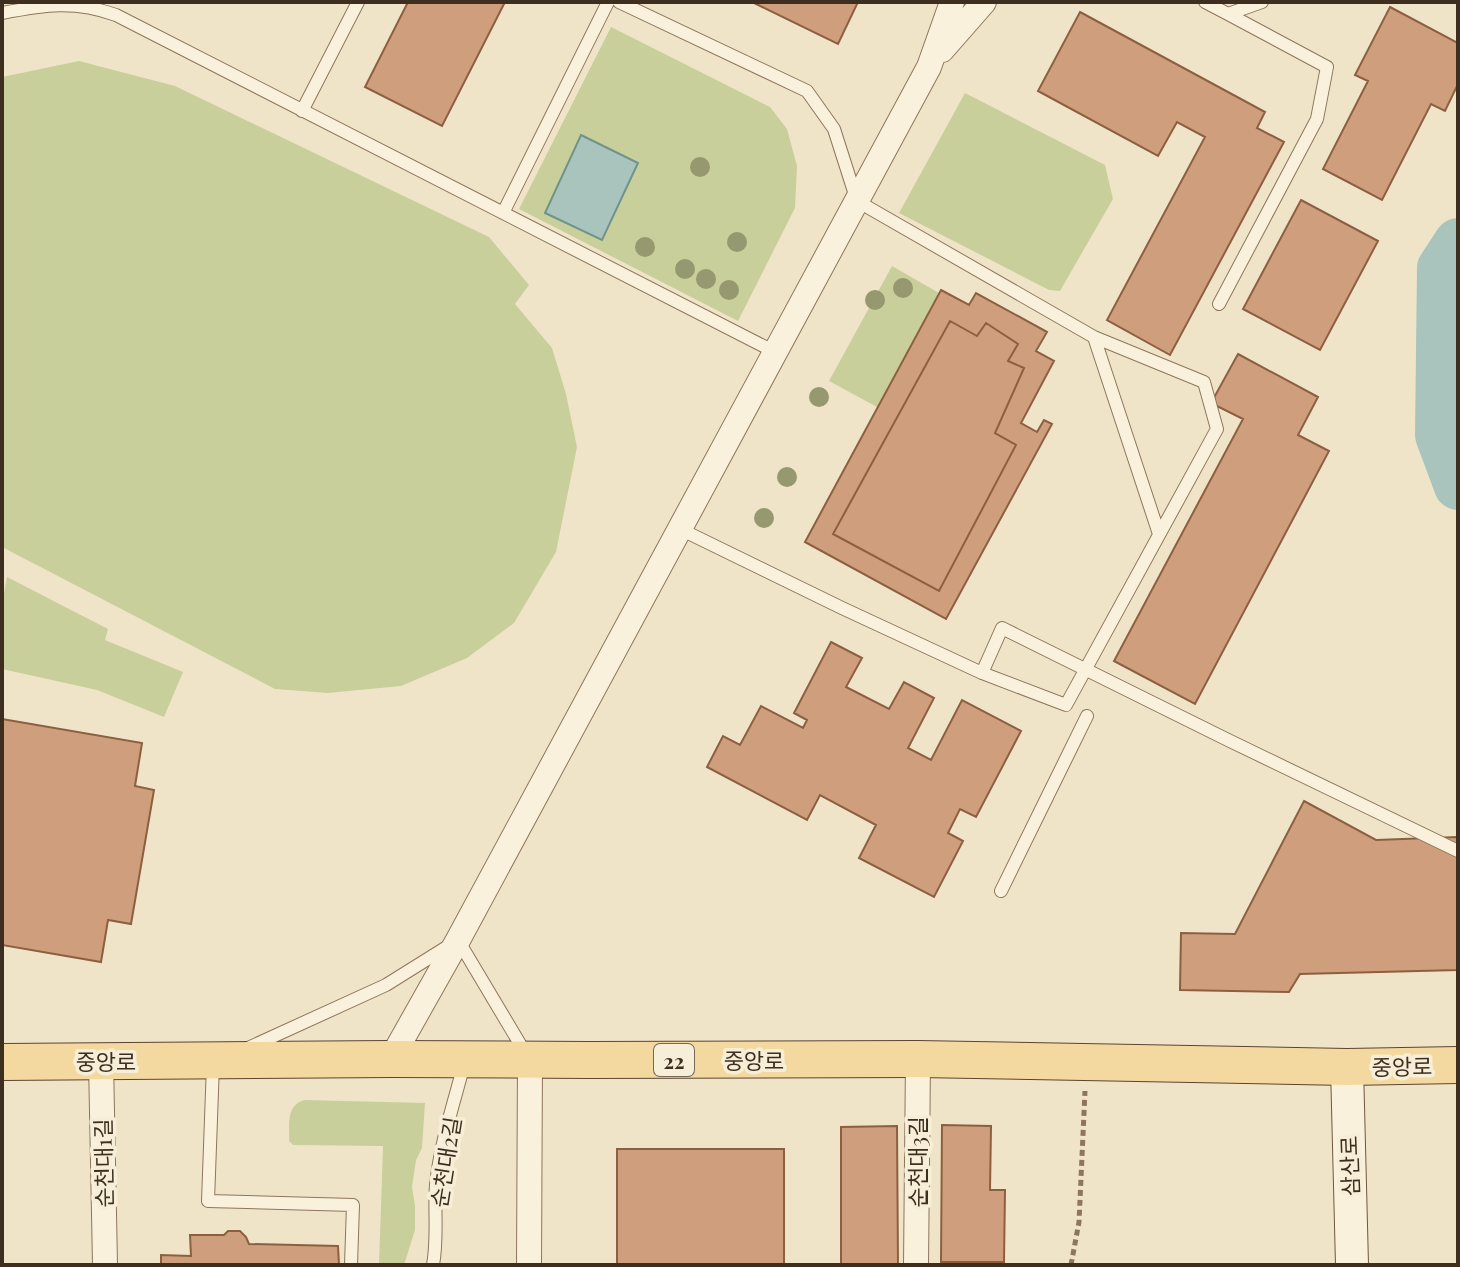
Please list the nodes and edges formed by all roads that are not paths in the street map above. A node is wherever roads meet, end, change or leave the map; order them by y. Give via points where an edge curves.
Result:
1 (358, 2) edge
2 (608, 2) edge
3 (619, 2) edge
4 (952, 2) edge
5 (984, 2) edge
6 (1205, 2) edge
7 (1262, 2) edge
8 (2, 13) edge
9 (1228, 14) junction
10 (929, 67) junction
11 (302, 111) junction
12 (857, 201) junction
13 (503, 213) junction
14 (1219, 304) dead end
15 (1094, 337) junction
16 (775, 352) junction
17 (680, 529) junction
18 (1159, 534) junction
19 (1085, 668) junction
20 (982, 673) junction
21 (1087, 716) dead end
22 (1458, 851) edge
23 (1001, 891) dead end
24 (458, 940) junction
25 (391, 1059) junction
26 (465, 1059) junction
27 (918, 1059) junction
28 (530, 1060) junction
29 (101, 1061) junction
30 (218, 1061) junction
31 (2, 1062) edge
32 (1458, 1065) edge
33 (1347, 1067) junction
34 (105, 1265) edge
35 (351, 1265) edge
36 (433, 1265) edge
37 (529, 1265) edge
38 (916, 1265) edge
39 (1352, 1265) edge

1 - 11 lane
2 - 13 lane
3 - 12 lane via 807,91 834,129
4 - 10 street
5 - 10 street
6 - 9 lane
7 - 9 lane
8 - 11 lane via 59,5 97,8
9 - 14 lane via 1327,67 1317,119
10 - 12 street
11 - 13 lane
12 - 15 lane
12 - 16 street
13 - 16 lane
15 - 18 lane
15 - 18 lane via 1204,382 1217,429
16 - 17 street
17 - 20 lane
17 - 24 street
18 - 19 lane
19 - 20 lane via 1066,705
19 - 20 lane via 1002,628
19 - 22 lane
21 - 23 lane
24 - 25 street
24 - 28 lane
24 - 30 lane via 386,985
25 - 26 main road, 중앙로 / 22
25 - 30 main road, 중앙로 / 22
26 - 28 main road, 중앙로 / 22
26 - 36 lane, 순천대2길 via 436,1183
27 - 28 main road, 중앙로 / 22
27 - 33 main road, 중앙로 / 22
27 - 38 street, 순천대3길
28 - 37 street
29 - 30 main road, 중앙로 / 22
29 - 31 main road, 중앙로 / 22
29 - 34 street, 순천대1길
30 - 35 lane via 208,1201 353,1205
32 - 33 main road, 중앙로 / 22
33 - 39 main road, 삼산로

